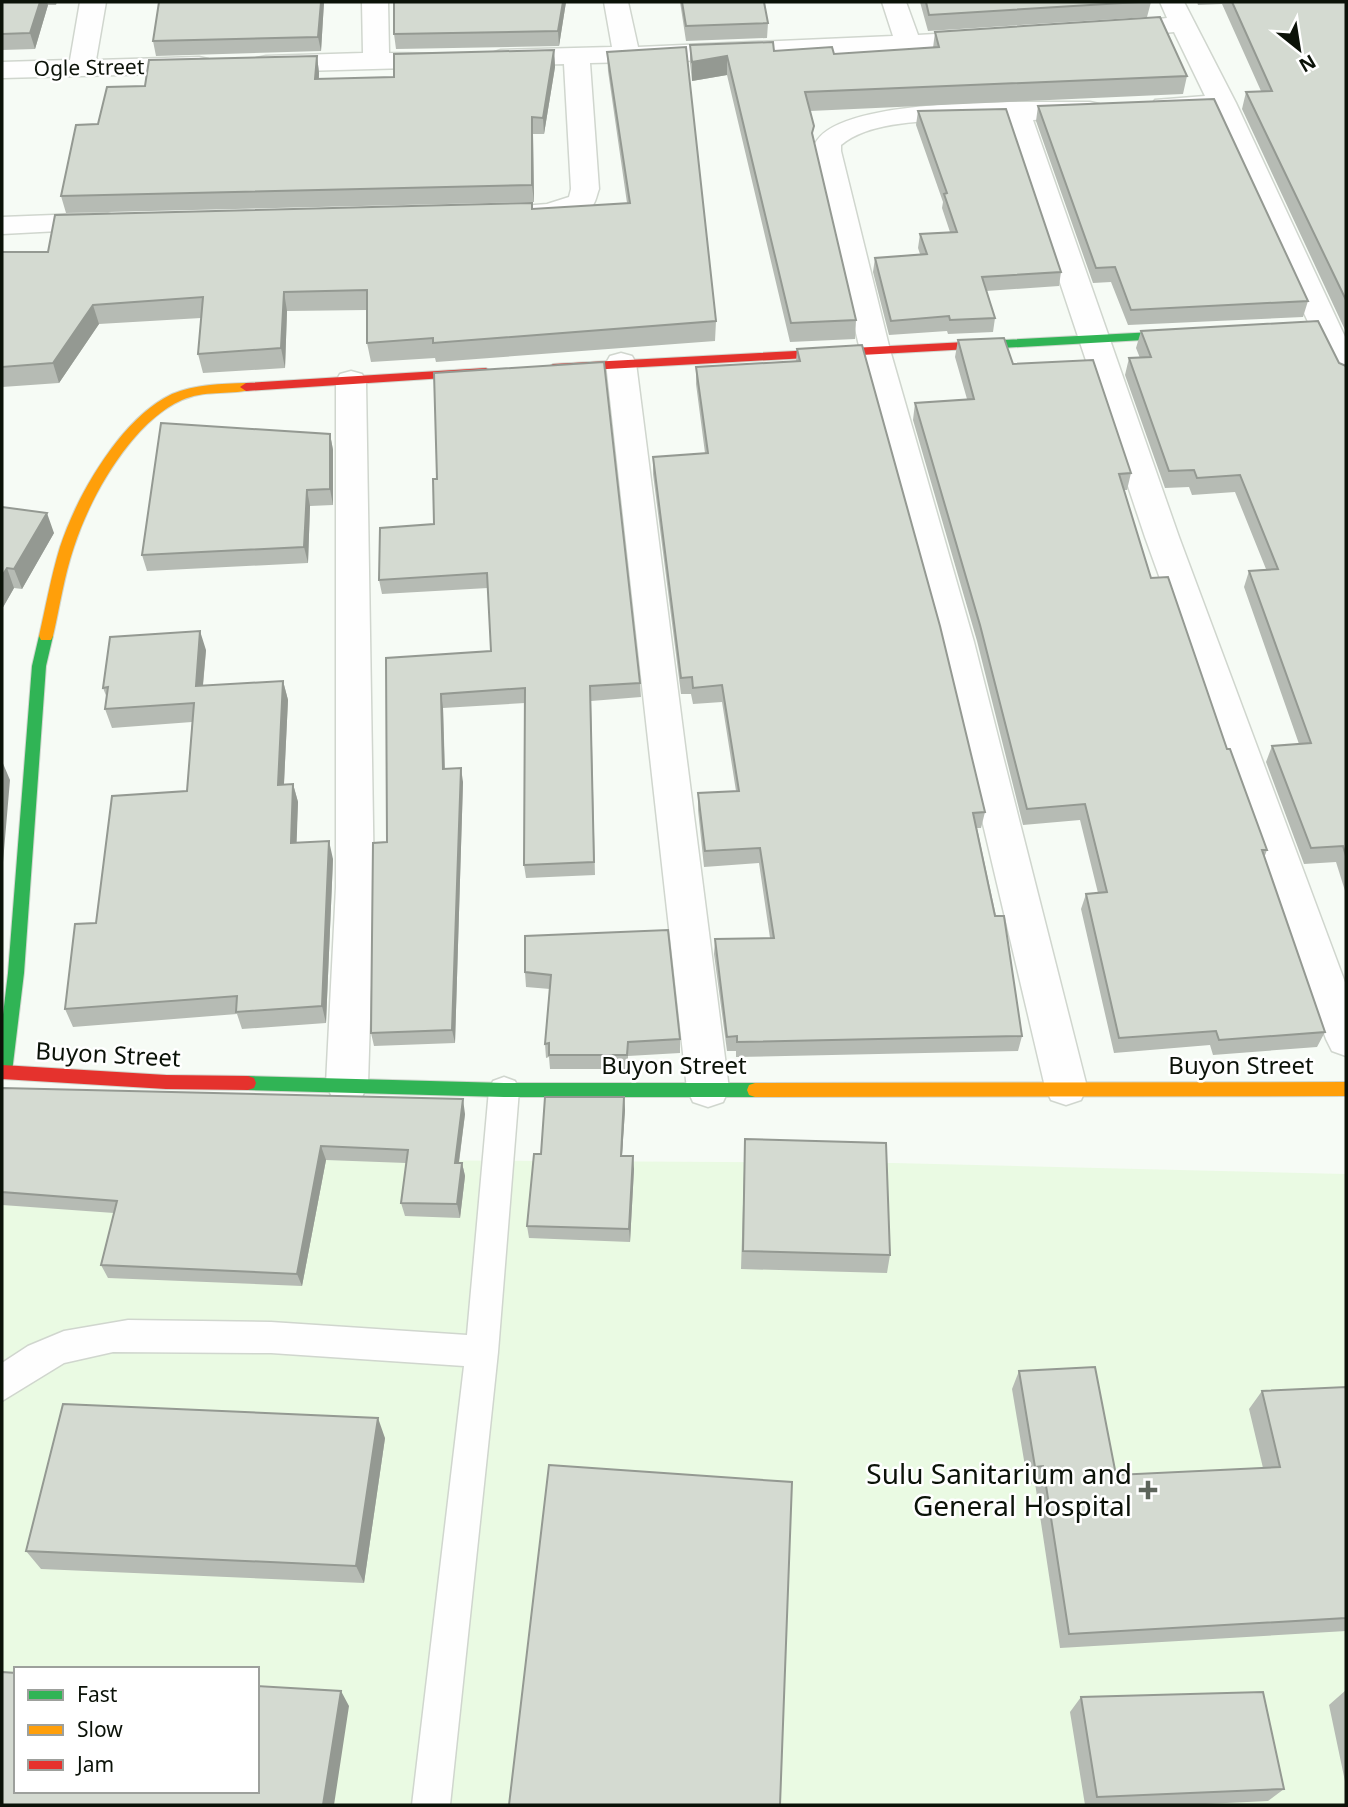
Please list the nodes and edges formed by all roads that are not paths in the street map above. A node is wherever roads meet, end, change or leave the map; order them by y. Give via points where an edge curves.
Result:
1 (93, 2) edge
2 (375, 2) edge
3 (616, 2) edge
4 (894, 2) edge
5 (1178, 13) edge
6 (1092, 32) edge
7 (1013, 37) edge
8 (908, 44) junction
9 (628, 55) junction
10 (576, 57) junction
11 (376, 60) junction
12 (244, 64) edge
13 (218, 65) edge
14 (81, 69) junction
15 (2, 70) edge
16 (1223, 103) junction
17 (1141, 107) edge
18 (1114, 108) edge
19 (1017, 113) junction
20 (495, 214) edge
21 (133, 221) edge
22 (2, 226) edge
23 (1214, 333) edge
24 (1096, 339) junction
25 (875, 350) junction
26 (621, 363) junction
27 (540, 369) edge
28 (499, 372) edge
29 (1346, 372) edge
30 (351, 381) junction
31 (1346, 1039) edge
32 (3, 1072) edge
33 (346, 1084) junction
34 (1066, 1087) junction
35 (708, 1089) junction
36 (1346, 1089) edge
37 (504, 1090) junction
38 (482, 1352) junction
39 (2, 1385) edge
40 (431, 1805) edge

1 - 14 street
2 - 11 street
3 - 9 street
4 - 8 street
5 - 6 street
5 - 16 street
7 - 8 street
8 - 9 street
9 - 10 street
10 - 11 street
10 - 20 street via 585,189 581,201 550,212
11 - 12 street
13 - 14 street, Ogle Street
14 - 15 street, Ogle Street
16 - 17 street
16 - 29 street via 1314,328
18 - 19 street
19 - 24 street
19 - 25 street via 890,118 851,127 828,142
21 - 22 street
23 - 24 street
24 - 25 street
24 - 31 street via 1162,537
25 - 26 street
25 - 34 street via 960,655
26 - 27 street
26 - 35 street
28 - 30 street
30 - 32 street via 197,390 141,421 95,489 74,532 39,666 16,973
30 - 33 street via 355,887
32 - 33 street, Buyon Street via 166,1082
33 - 37 street, Buyon Street
34 - 35 street, Buyon Street
34 - 36 street, Buyon Street
35 - 37 street, Buyon Street
37 - 38 lane
38 - 39 lane via 290,1337 134,1336 83,1341 40,1358
38 - 40 lane

